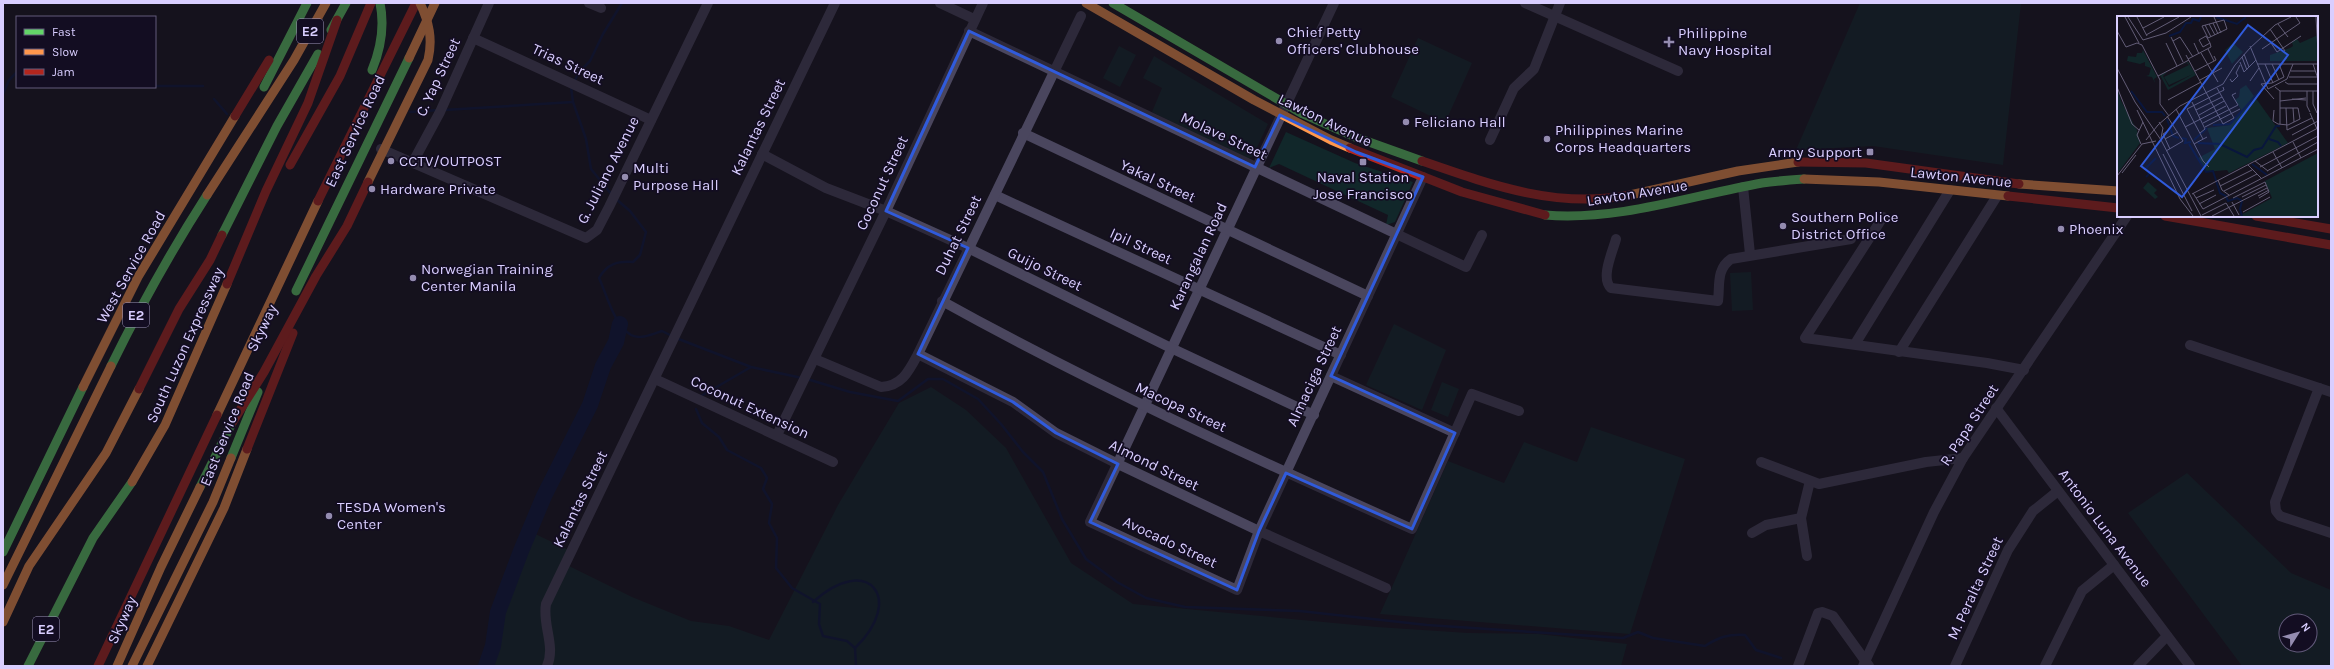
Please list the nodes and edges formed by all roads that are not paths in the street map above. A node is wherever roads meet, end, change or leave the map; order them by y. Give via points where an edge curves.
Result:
1 (299, 3) edge
2 (307, 3) edge
3 (326, 3) edge
4 (346, 3) edge
5 (371, 3) edge
6 (380, 3) edge
7 (416, 3) edge
8 (420, 3) edge
9 (430, 3) edge
10 (435, 3) edge
11 (444, 3) edge
12 (489, 3) edge
13 (589, 3) edge
14 (708, 3) edge
15 (836, 3) edge
16 (940, 3) edge
17 (983, 3) edge
18 (1086, 3) edge
19 (1113, 3) edge
20 (1334, 3) edge
21 (1525, 3) edge
22 (1560, 3) edge
23 (601, 8) dead end
24 (1081, 16) dead end
25 (1555, 17) junction
26 (974, 19) junction
27 (337, 20) junction
28 (969, 30) junction
29 (473, 38) junction
30 (1678, 71) dead end
31 (1053, 72) junction
32 (1285, 103) junction
33 (1280, 115) junction
34 (651, 120) junction
35 (1023, 133) junction
36 (1490, 140) dead end
37 (364, 142) junction
38 (374, 146) junction
39 (762, 154) junction
40 (230, 162) junction
41 (413, 162) junction
42 (1255, 168) junction
43 (1423, 177) junction
44 (1743, 187) junction
45 (1950, 190) junction
46 (2117, 191) edge
47 (995, 195) junction
48 (1996, 196) junction
49 (318, 201) junction
50 (2117, 208) edge
51 (886, 211) junction
52 (1883, 217) dead end
53 (2126, 217) edge
54 (2171, 217) edge
55 (2262, 217) edge
56 (254, 220) junction
57 (2331, 229) edge
58 (1227, 230) junction
59 (1396, 235) junction
60 (1482, 236) dead end
61 (1616, 239) dead end
62 (1851, 239) dead end
63 (2331, 245) edge
64 (968, 248) junction
65 (1750, 254) junction
66 (1199, 290) junction
67 (1368, 296) junction
68 (942, 301) junction
69 (1855, 344) junction
70 (2190, 345) dead end
71 (1171, 348) junction
72 (1899, 352) junction
73 (918, 354) junction
74 (1341, 355) junction
75 (815, 359) junction
76 (2024, 370) junction
77 (1331, 376) junction
78 (655, 379) junction
79 (2319, 388) junction
80 (2331, 392) edge
81 (1144, 406) junction
82 (1996, 408) junction
83 (1519, 411) dead end
84 (250, 413) junction
85 (1314, 415) junction
86 (260, 418) junction
87 (232, 423) junction
88 (1455, 433) junction
89 (777, 435) junction
90 (1963, 458) junction
91 (833, 462) dead end
92 (1762, 462) dead end
93 (1118, 464) junction
94 (1286, 473) junction
95 (1810, 481) junction
96 (2058, 491) junction
97 (1801, 518) junction
98 (1090, 522) joint
99 (1259, 531) junction
100 (1752, 533) dead end
101 (2331, 533) edge
102 (3, 552) edge
103 (1807, 556) dead end
104 (2114, 565) junction
105 (3, 585) edge
106 (1386, 588) dead end
107 (1237, 590) joint
108 (3, 622) edge
109 (2167, 636) junction
110 (1866, 665) edge
111 (28, 666) edge
112 (98, 666) edge
113 (117, 666) edge
114 (132, 666) edge
115 (148, 666) edge
116 (548, 666) edge
117 (1798, 666) edge
118 (1955, 666) edge
119 (2045, 666) edge
120 (2138, 666) edge
121 (2190, 666) edge

1 - 102 main road, West Service Road via 276,50 138,277 42,468
2 - 40 main road via 239,133
3 - 40 main road, E2 via 294,60
4 - 27 main road, South Luzon Expressway / E2
5 - 56 main road via 340,76 295,156
6 - 49 main road via 384,22 376,61
7 - 49 main road, Skyway
8 - 87 main road, bridge via 430,27 431,44 428,60 347,226
9 - 37 main road, East Service Road
10 - 87 main road, Skyway, bridge
11 - 38 main road, East Service Road
12 - 29 street, C. Yap Street
13 - 23 street
14 - 34 street, G. Juliano Avenue
15 - 39 street, Kalantas Street
16 - 26 street
17 - 26 street, Coconut Street
18 - 33 main road, Lawton Avenue
19 - 32 main road, Lawton Avenue
20 - 32 street, Karangalan Road
21 - 25 street
22 - 25 street
24 - 31 street, Duhat Street
25 - 30 street
25 - 36 street via 1534,69 1514,88
26 - 28 street, Coconut Street
27 - 56 main road, South Luzon Expressway / E2 via 308,103
27 - 108 main road, South Luzon Expressway / E2 via 277,126 210,260 179,309 106,453 29,566
28 - 31 street, Molave Street
28 - 51 street, Coconut Street
29 - 34 street, Trias Street
29 - 41 street, C. Yap Street via 440,112
31 - 35 street, Duhat Street
31 - 42 street, Molave Street
32 - 33 street, Karangalan Road
32 - 46 main road, Lawton Avenue via 1362,140 1493,186 1523,195 1557,200 1611,199 1752,170 1810,162 1866,164 2011,183
33 - 42 street, Karangalan Road
33 - 43 main road, Lawton Avenue via 1356,152
34 - 41 street, G. Juliano Avenue via 609,207 593,235 586,238
35 - 47 street, Duhat Street
35 - 58 street, Yakal Street
37 - 38 street, G. Juliano Avenue
37 - 84 main road, East Service Road via 273,352
38 - 41 street, G. Juliano Avenue
38 - 86 main road, East Service Road via 286,349
39 - 51 street, Guijo Street via 826,188
39 - 78 street, Kalantas Street
40 - 105 main road, E2 via 171,251 148,292
42 - 58 street, Karangalan Road
42 - 59 street, Molave Street
43 - 44 main road, Lawton Avenue via 1520,210 1567,217 1597,216 1645,209
43 - 59 street, Almaciga Street
44 - 45 main road, Lawton Avenue via 1776,181 1832,179
44 - 65 street
45 - 48 main road, Lawton Avenue
45 - 69 street
47 - 64 street, Duhat Street
47 - 66 street, Ipil Street
48 - 50 main road, Lawton Avenue via 2058,200
48 - 72 street
49 - 112 main road, Skyway
51 - 64 street, Guijo Street
51 - 75 street, Coconut Street
52 - 69 street via 1805,338
53 - 76 street, R. Papa Street
54 - 63 main road
55 - 57 main road
56 - 111 main road, South Luzon Expressway / E2 via 161,434 93,538
58 - 66 street, Karangalan Road
58 - 67 street, Yakal Street
59 - 60 street, Molave Street via 1466,267
59 - 67 street, Almaciga Street
61 - 65 street via 1606,277 1611,288 1718,301 1720,275 1724,263
62 - 65 street
64 - 68 street, Duhat Street
64 - 71 street, Guijo Street
66 - 71 street, Karangalan Road
66 - 74 street, Ipil Street
67 - 74 street, Almaciga Street
68 - 73 street, Duhat Street
68 - 81 street, Macopa Street via 1031,350
69 - 72 street
70 - 79 street
71 - 81 street, Karangalan Road
71 - 85 street, Guijo Street
72 - 76 street
73 - 75 street, Duhat Street via 898,383 881,387
73 - 93 street, Almond Street via 1013,402 1056,433
74 - 77 street, Almaciga Street
75 - 89 street, Coconut Street
76 - 82 street, R. Papa Street
77 - 85 street, Almaciga Street
77 - 88 street
78 - 89 street, Coconut Extension
78 - 116 street, Kalantas Street via 546,604 545,622 551,650
79 - 80 street
79 - 101 street via 2274,502 2280,516
81 - 93 street, Karangalan Road
81 - 94 street, Macopa Street
82 - 90 street, R. Papa Street
82 - 96 street, Antonio Luna Avenue
83 - 88 street via 1472,394
84 - 86 main road
84 - 114 main road, East Service Road via 213,502
85 - 94 street, Almaciga Street
86 - 115 main road, East Service Road via 224,508
87 - 113 main road, Skyway via 161,567
88 - 94 street, Macopa Street via 1412,529
89 - 91 street, Coconut Extension
90 - 95 street via 1926,462 1819,484
90 - 110 street, R. Papa Street via 1934,512
92 - 95 street
93 - 98 street, Karangalan Road
93 - 99 street, Almond Street
94 - 99 street, Almaciga Street
95 - 97 street
96 - 104 street, Antonio Luna Avenue
96 - 118 street, M. Peralta Street via 2033,511 2008,550
97 - 100 street via 1766,525
97 - 103 street
98 - 107 street, Avocado Street
99 - 106 street, Almond Street
99 - 107 street, Almaciga Street
104 - 109 street, Antonio Luna Avenue
104 - 119 street via 2082,591
109 - 120 street
109 - 121 street, Antonio Luna Avenue
110 - 117 street via 1833,616 1822,612 1818,613

